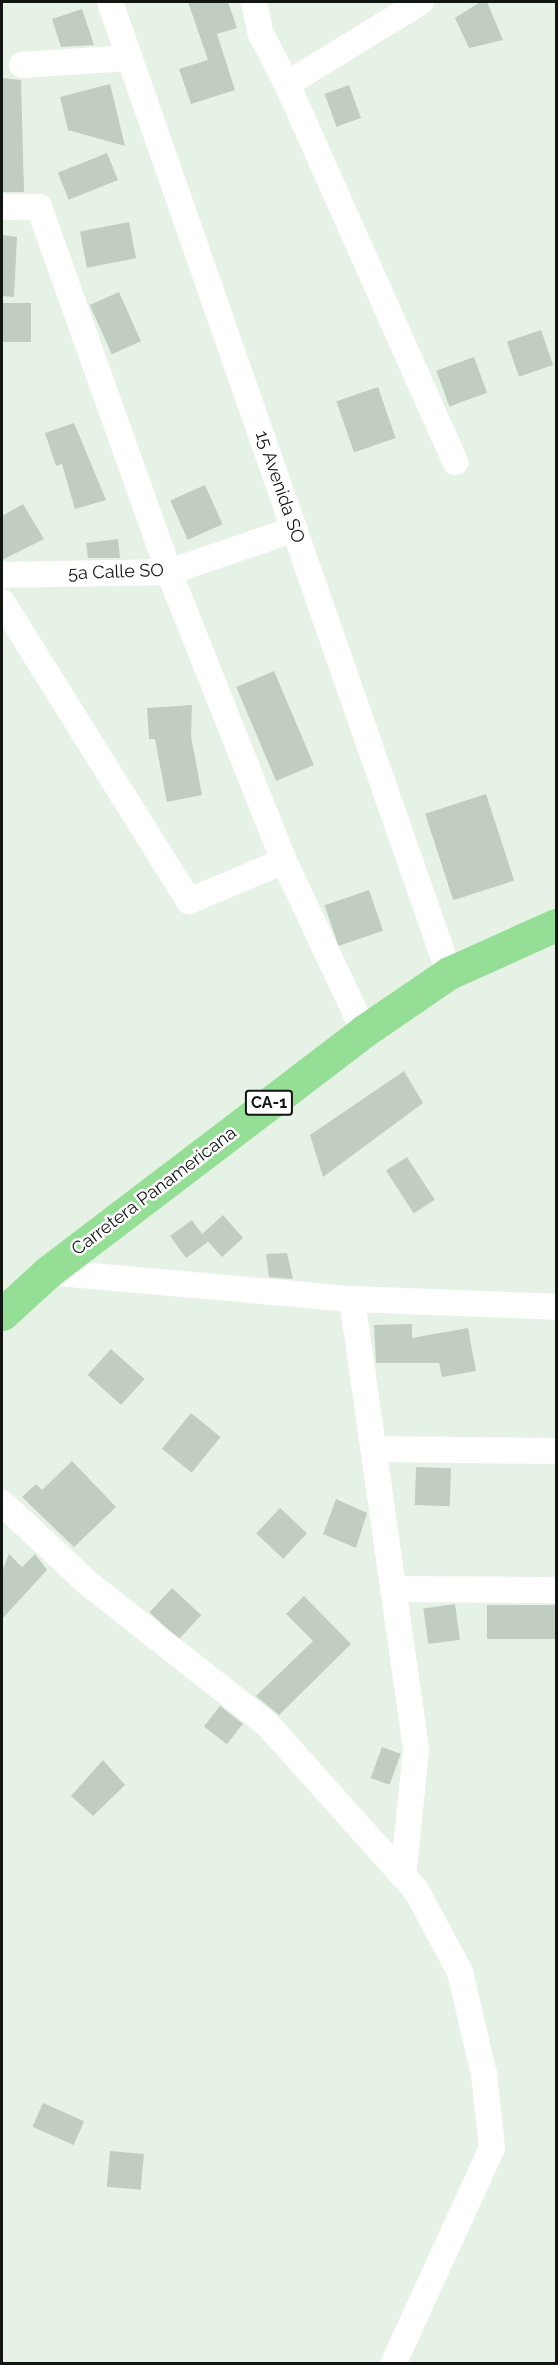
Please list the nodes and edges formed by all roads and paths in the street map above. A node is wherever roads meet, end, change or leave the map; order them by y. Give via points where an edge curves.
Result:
1 (110, 2) edge
2 (254, 2) edge
3 (421, 2) edge
4 (130, 58) junction
5 (22, 65) dead end
6 (287, 84) junction
7 (2, 207) edge
8 (455, 462) dead end
9 (296, 529) junction
10 (169, 572) junction
11 (2, 575) edge
12 (2, 602) edge
13 (284, 861) junction
14 (556, 925) edge
15 (449, 973) junction
16 (364, 1030) junction
17 (48, 1272) junction
18 (352, 1299) junction
19 (556, 1307) edge
20 (2, 1314) edge
21 (374, 1449) junction
22 (556, 1451) edge
23 (2, 1503) edge
24 (393, 1589) junction
25 (556, 1590) edge
26 (403, 1876) junction
27 (393, 2364) edge

1 - 4 street, 15 Avenida SO
2 - 6 street via 261,34
3 - 6 street
4 - 5 street
4 - 9 street, 15 Avenida SO
6 - 8 street
7 - 10 street via 39,207
9 - 10 street, 5a Calle SO
9 - 15 street, 15 Avenida SO
10 - 11 street, 5a Calle SO
10 - 13 street
12 - 13 street via 189,901
13 - 16 street
14 - 15 highway, Carretera Panamericana / CA-1
15 - 16 highway, Carretera Panamericana / CA-1
16 - 17 highway, Carretera Panamericana / CA-1
17 - 18 street
17 - 20 highway, Carretera Panamericana / CA-1
18 - 19 street
18 - 21 street
21 - 22 street
21 - 24 street
23 - 26 street via 89,1584 267,1724
24 - 25 street
24 - 26 street via 416,1751
26 - 27 street via 460,1972 484,2074 492,2148

